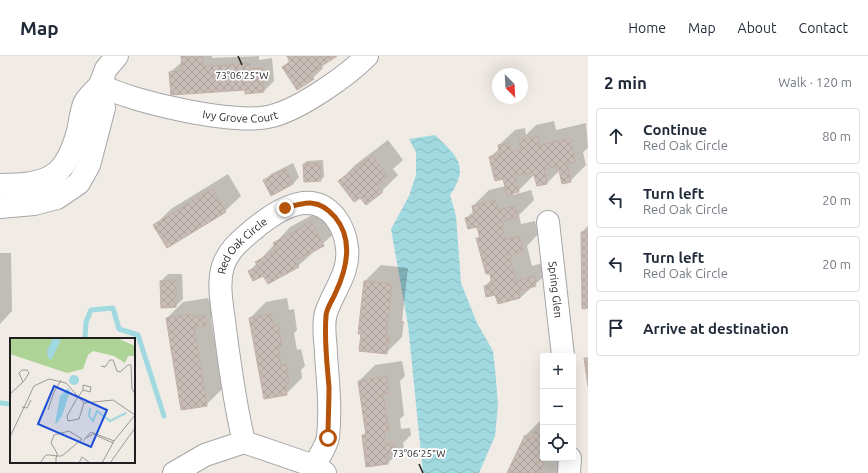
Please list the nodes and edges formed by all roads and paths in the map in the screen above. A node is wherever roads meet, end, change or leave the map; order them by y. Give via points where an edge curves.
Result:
1 (117, 56) edge
2 (367, 56) edge
3 (100, 85) junction
4 (0, 185) edge
5 (33, 194) junction
6 (0, 207) edge
7 (548, 222) dead end
8 (563, 353) edge
9 (244, 442) junction
10 (570, 461) edge
11 (317, 471) edge
12 (174, 473) edge
13 (569, 473) edge

1 - 3 street via 106,69
2 - 3 street, Ivy Grove Court via 332,84 293,108 272,116 251,119 163,106 115,93
3 - 5 street via 104,108 89,165 79,183 57,198
4 - 5 street
5 - 6 street
7 - 8 street, Spring Glen
9 - 11 street
9 - 11 street, Red Oak Circle via 235,401 221,296 221,275 224,265 238,242 270,216 291,206 318,203 331,212 343,230 347,259 341,283 326,314 328,438
9 - 12 street via 205,455
10 - 13 street

